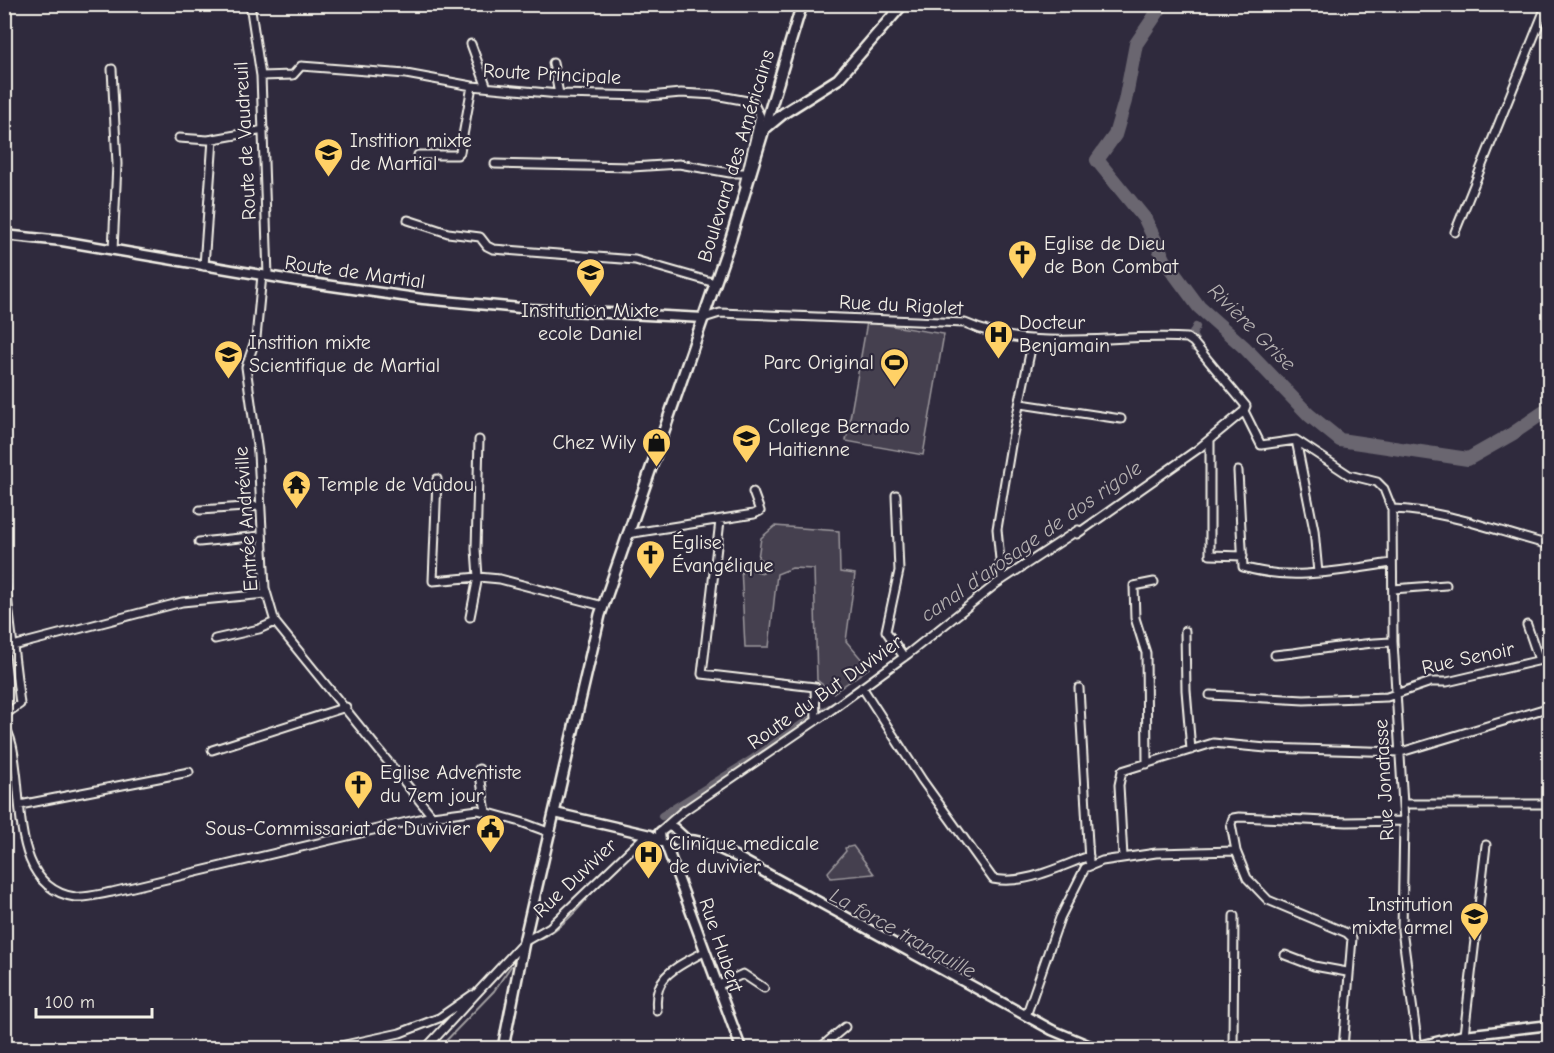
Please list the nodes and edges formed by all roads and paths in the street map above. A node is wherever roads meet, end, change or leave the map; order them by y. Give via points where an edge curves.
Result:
1 (250, 4) edge
2 (802, 4) edge
3 (903, 4) edge
4 (1547, 4) edge
5 (471, 44) dead end
6 (553, 63) dead end
7 (112, 69) dead end
8 (261, 76) junction
9 (486, 85) junction
10 (472, 86) junction
11 (559, 94) junction
12 (765, 129) junction
13 (264, 130) junction
14 (179, 138) dead end
15 (213, 139) junction
16 (418, 155) dead end
17 (495, 164) dead end
18 (746, 173) junction
19 (746, 192) junction
20 (408, 220) dead end
21 (1455, 232) dead end
22 (4, 235) edge
23 (113, 250) junction
24 (204, 266) junction
25 (265, 276) junction
26 (715, 283) junction
27 (704, 318) junction
28 (1033, 339) junction
29 (1021, 405) junction
30 (1245, 407) junction
31 (1121, 418) dead end
32 (1210, 439) junction
33 (479, 440) dead end
34 (1296, 440) junction
35 (1238, 471) dead end
36 (437, 479) dead end
37 (753, 492) dead end
38 (896, 495) dead end
39 (260, 506) junction
40 (1392, 508) junction
41 (200, 510) dead end
42 (720, 521) junction
43 (627, 534) junction
44 (261, 536) junction
45 (199, 542) dead end
46 (1550, 545) edge
47 (1243, 556) junction
48 (1392, 563) junction
49 (4, 572) edge
50 (1318, 573) junction
51 (478, 577) junction
52 (1002, 580) junction
53 (1154, 582) dead end
54 (1446, 585) dead end
55 (1393, 589) junction
56 (266, 594) junction
57 (603, 606) junction
58 (470, 617) dead end
59 (275, 622) junction
60 (1527, 625) dead end
61 (1185, 631) dead end
62 (215, 639) dead end
63 (1393, 642) junction
64 (13, 646) junction
65 (1275, 655) dead end
66 (904, 657) junction
67 (1550, 657) edge
68 (1539, 660) junction
69 (862, 687) junction
70 (1079, 688) dead end
71 (1210, 695) dead end
72 (1396, 696) junction
73 (346, 707) junction
74 (1550, 707) edge
75 (4, 715) edge
76 (816, 720) junction
77 (4, 726) edge
78 (212, 750) dead end
79 (1191, 750) junction
80 (1401, 752) junction
81 (1147, 764) junction
82 (478, 769) dead end
83 (189, 772) dead end
84 (1403, 804) junction
85 (1550, 804) edge
86 (20, 805) junction
87 (486, 812) junction
88 (555, 813) junction
89 (432, 816) junction
90 (1404, 821) junction
91 (550, 833) junction
92 (648, 835) junction
93 (672, 838) junction
94 (1486, 845) dead end
95 (1236, 851) junction
96 (1089, 856) junction
97 (1123, 858) junction
98 (1089, 866) junction
99 (1234, 916) dead end
100 (524, 942) junction
101 (704, 952) junction
102 (1285, 955) dead end
103 (1347, 972) junction
104 (717, 986) junction
105 (764, 988) dead end
106 (482, 989) junction
107 (657, 1011) dead end
108 (1026, 1016) junction
109 (1550, 1025) edge
110 (845, 1027) dead end
111 (1550, 1034) edge
112 (1464, 1035) junction
113 (4, 1041) edge
114 (12, 1048) edge
115 (331, 1048) edge
116 (426, 1048) edge
117 (503, 1048) edge
118 (741, 1048) edge
119 (820, 1048) edge
120 (1095, 1048) edge
121 (1233, 1048) edge
122 (1343, 1048) edge
123 (1416, 1048) edge
124 (1548, 1048) edge

1 - 8 street, Route de Vaudreuil
2 - 12 main road, Boulevard des Américains
3 - 12 main road via 837,79
4 - 21 street
5 - 9 street
6 - 11 street
7 - 23 street via 117,164
8 - 10 street, Route Principale via 293,75 301,66 406,74
8 - 13 street, Route de Vaudreuil
9 - 10 street, Route Principale
9 - 11 street, Route Principale
10 - 16 street via 460,152
11 - 18 street, Route Principale via 681,93 753,102 760,116
12 - 19 main road, Boulevard des Américains
13 - 15 street
13 - 25 street, Route de Vaudreuil
14 - 15 street
15 - 24 street
17 - 18 street via 679,164
18 - 19 street, Route Principale
19 - 26 main road, Boulevard des Américains
20 - 26 street via 448,233 480,237 493,249 635,261
22 - 23 street, Route de Martial
23 - 24 street, Route de Martial
24 - 25 street, Route de Martial
25 - 27 street, Route de Martial via 423,299
25 - 39 street, Entrée Andréville via 246,368 258,453
26 - 27 main road, Boulevard des Américains
27 - 28 street, Rue du Rigolet via 720,313 965,323 989,334
27 - 43 main road, Boulevard des Américains
28 - 29 street
28 - 30 street, Rue du Rigolet via 1187,338
29 - 31 street
29 - 52 street via 997,529
30 - 32 street, Route du But Duvivier
30 - 34 street, Rue du Rigolet via 1261,445
32 - 47 street via 1210,555
32 - 52 street, Route du But Duvivier via 1077,534 1078,530
33 - 51 street
34 - 40 street via 1349,474 1377,482
34 - 50 street via 1314,530
35 - 47 street
36 - 51 street via 433,581
37 - 42 street via 760,511
38 - 66 street via 899,571 886,631
39 - 41 street
39 - 44 street, Entrée Andréville
40 - 46 street via 1466,519
40 - 48 street, Rue Jonatasse
42 - 43 street
42 - 76 street via 702,674 815,687
43 - 57 main road, Boulevard des Américains
44 - 45 street
44 - 56 street, Entrée Andréville
47 - 50 street via 1243,567 1265,574
48 - 50 street
48 - 55 street, Rue Jonatasse
49 - 64 street
51 - 57 street via 501,579
51 - 58 street
52 - 66 street, Route du But Duvivier
53 - 81 street via 1134,586 1135,618 1146,652
54 - 55 street
55 - 63 street, Rue Jonatasse
56 - 59 street, Entrée Andréville
56 - 64 street via 182,602
57 - 88 main road, Boulevard des Américains
59 - 62 street
59 - 73 street, Entrée Andréville
60 - 68 street
61 - 79 street
63 - 65 street via 1350,643 1334,650
63 - 72 street, Rue Jonatasse
64 - 75 street via 20,704
66 - 69 street, Route du But Duvivier
67 - 68 street, Rue Senoir
68 - 72 street, Rue Senoir via 1447,682 1431,682
69 - 76 street, Route du But Duvivier
69 - 96 street via 993,879 1008,882 1029,877
70 - 96 street
71 - 72 street, Rue Senoir via 1304,700
72 - 80 street, Rue Jonatasse
73 - 78 street
73 - 89 street, Entrée Andréville
74 - 80 street
76 - 93 street, Route du But Duvivier via 682,812
77 - 86 street via 13,748
79 - 80 street via 1213,743
79 - 81 street
80 - 84 street, Rue Jonatasse
81 - 97 street via 1122,771 1119,785
82 - 87 street
83 - 86 street
84 - 85 street
84 - 90 street, Rue Jonatasse
86 - 89 street via 34,873 59,893 78,897
87 - 89 street
87 - 91 street
88 - 91 main road, Boulevard des Américains
88 - 92 street
90 - 95 street via 1233,818
90 - 123 street, Rue Jonatasse via 1402,930
91 - 100 main road, Boulevard des Américains
92 - 93 street
92 - 93 street
92 - 100 street, Rue Duvivier via 550,927
93 - 101 street, Rue Hubert
93 - 108 street via 711,845 735,856
94 - 112 street
95 - 97 street
95 - 103 street via 1247,878 1268,900 1350,935
96 - 98 street
97 - 98 street
98 - 108 street via 1060,918
99 - 121 street
100 - 106 street, Rue Duvivier
100 - 117 main road, Boulevard des Américains
101 - 104 street, Rue Hubert
101 - 107 street via 679,964 658,987
102 - 103 street
103 - 122 street
104 - 105 street via 743,974
104 - 118 street, Rue Hubert
106 - 115 street via 439,1018 419,1026
106 - 116 street
108 - 120 street
109 - 112 street
110 - 119 street
111 - 124 street
112 - 123 street
113 - 114 street

